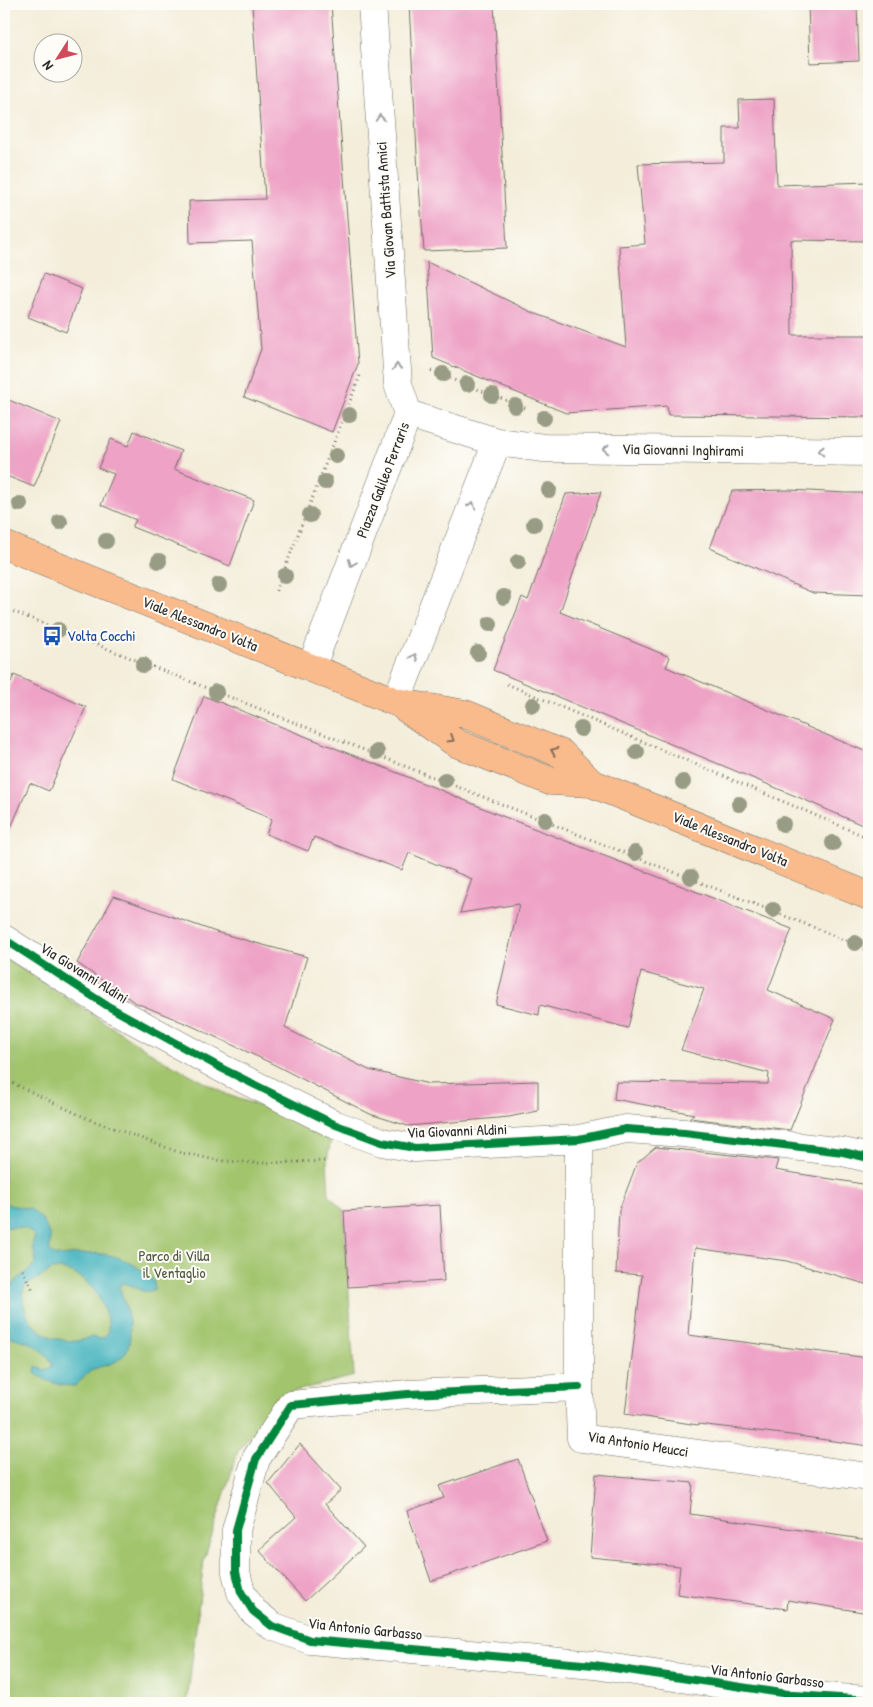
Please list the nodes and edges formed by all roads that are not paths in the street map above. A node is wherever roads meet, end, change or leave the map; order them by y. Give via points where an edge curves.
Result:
1 (372, 4) edge
2 (408, 414) junction
3 (497, 442) junction
4 (869, 452) edge
5 (4, 545) edge
6 (310, 668) junction
7 (396, 702) junction
8 (869, 896) edge
9 (4, 939) edge
10 (578, 1139) junction
11 (869, 1158) edge
12 (578, 1387) junction
13 (869, 1477) edge
14 (869, 1700) edge

2 -> 1 street, Via Giovan Battista Amici via 398,384
2 - 3 street, Piazza Galileo Ferraris
2 -> 6 street, Piazza Galileo Ferraris
4 -> 3 street, Via Giovanni Inghirami via 544,448
7 -> 3 street
5 - 6 main road, Viale Alessandro Volta
6 - 7 main road, Viale Alessandro Volta
7 - 8 main road, Viale Alessandro Volta via 465,714 562,754 591,783
9 - 10 street, Via Giovanni Aldini via 106,1005 222,1069 336,1126 382,1142 415,1148
10 - 11 street, Via Giovanni Aldini via 636,1129 833,1151
10 - 12 street, Via Antonio Meucci
12 - 13 street, Via Antonio Meucci via 581,1438
12 - 14 street, Via Antonio Garbasso via 408,1394 291,1405 256,1460 236,1530 236,1572 241,1592 253,1610 272,1626 310,1640 594,1665 795,1695

